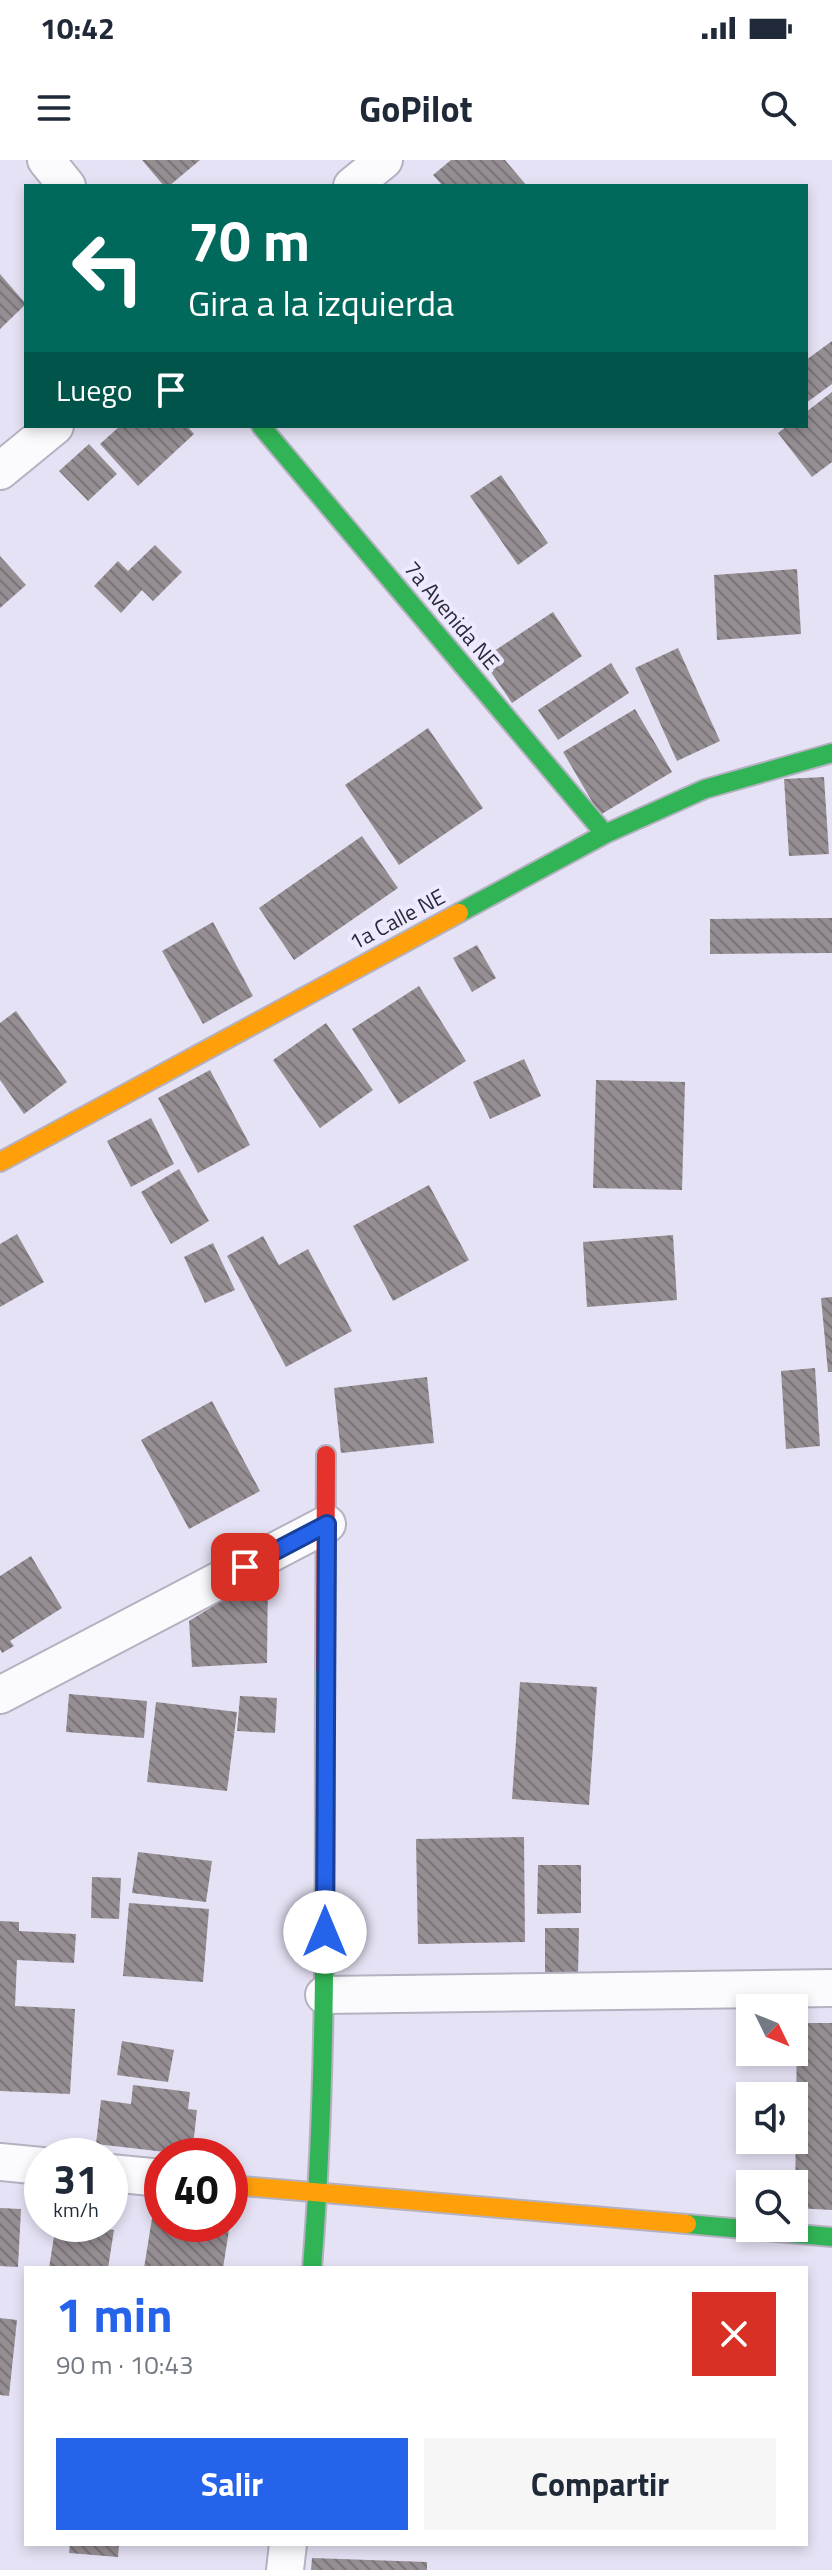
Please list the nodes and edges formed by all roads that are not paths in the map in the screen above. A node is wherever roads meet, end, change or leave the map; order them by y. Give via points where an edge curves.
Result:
1 (46, 160) edge
2 (384, 160) edge
3 (65, 184) edge
4 (354, 184) edge
5 (53, 428) edge
6 (263, 428) edge
7 (0, 471) edge
8 (832, 753) edge
9 (605, 834) junction
10 (0, 1162) edge
11 (326, 1455) dead end
12 (327, 1524) junction
13 (0, 1695) edge
14 (832, 1988) edge
15 (324, 1995) junction
16 (0, 2162) edge
17 (24, 2164) edge
18 (248, 2187) edge
19 (318, 2194) junction
20 (832, 2237) edge
21 (312, 2266) edge
22 (288, 2546) edge
23 (285, 2570) edge

1 - 3 street
2 - 4 street
5 - 7 street
6 - 9 street, 7a Avenida NE
8 - 9 street, 1a Calle NE via 705,789
9 - 10 street, 1a Calle NE
11 - 12 street
12 - 13 street
12 - 15 street
14 - 15 street
15 - 19 street
16 - 17 street
18 - 19 street
19 - 20 street
19 - 21 street
22 - 23 street

